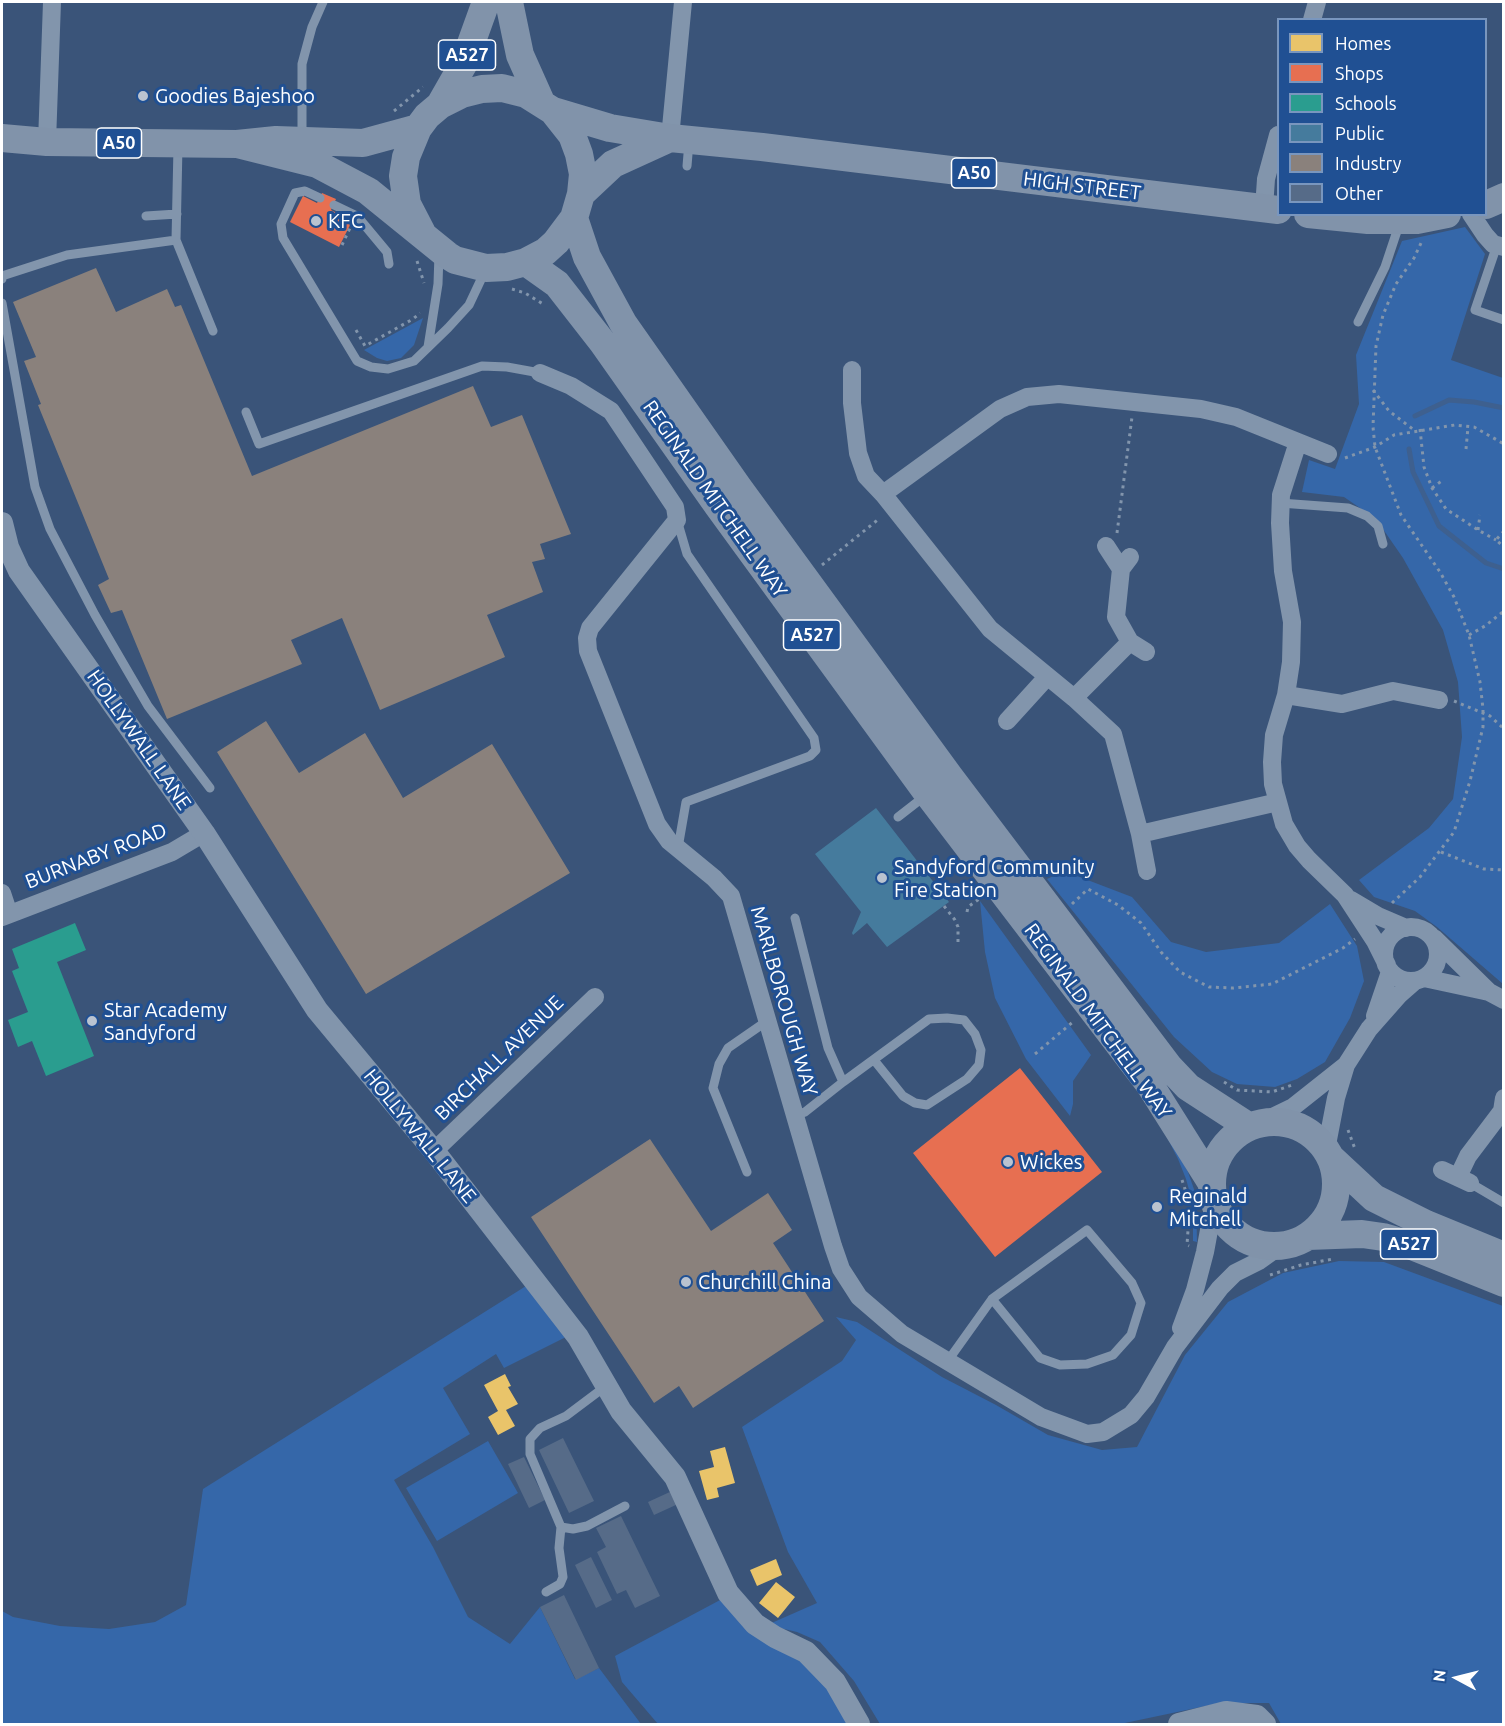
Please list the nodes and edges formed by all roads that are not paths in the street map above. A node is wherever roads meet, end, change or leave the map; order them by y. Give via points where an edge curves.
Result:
1 (51, 2) edge
2 (323, 2) edge
3 (486, 2) edge
4 (509, 2) edge
5 (684, 2) edge
6 (1317, 2) edge
7 (1313, 18) edge
8 (440, 105) junction
9 (547, 107) junction
10 (418, 128) junction
11 (2, 138) edge
12 (1277, 139) edge
13 (302, 140) junction
14 (47, 142) junction
15 (178, 144) junction
16 (237, 144) junction
17 (682, 148) junction
18 (1503, 197) edge
19 (320, 198) dead end
20 (1487, 203) edge
21 (334, 205) dead end
22 (578, 206) junction
23 (1271, 209) edge
24 (177, 214) junction
25 (146, 216) dead end
26 (1328, 216) edge
27 (1437, 216) edge
28 (1472, 216) edge
29 (1401, 220) junction
30 (176, 240) junction
31 (430, 241) junction
32 (1500, 246) edge
33 (525, 262) junction
34 (389, 264) dead end
35 (486, 268) junction
36 (2, 279) edge
37 (2, 303) edge
38 (1503, 320) edge
39 (1358, 322) dead end
40 (213, 331) dead end
41 (428, 347) junction
42 (852, 370) dead end
43 (540, 373) joint
44 (246, 412) dead end
45 (1298, 442) junction
46 (1328, 454) road end
47 (888, 500) junction
48 (1280, 503) junction
49 (677, 520) junction
50 (2, 524) edge
51 (1383, 544) dead end
52 (1106, 546) road end
53 (5, 548) edge
54 (1130, 642) junction
55 (1146, 652) dead end
56 (1047, 677) junction
57 (1286, 695) junction
58 (1074, 698) junction
59 (1439, 700) road end
60 (1007, 721) dead end
61 (938, 785) junction
62 (210, 788) dead end
63 (1278, 802) junction
64 (898, 817) dead end
65 (204, 833) junction
66 (1140, 834) junction
67 (678, 848) junction
68 (1147, 871) dead end
69 (2, 893) edge
70 (1345, 895) junction
71 (5, 915) edge
72 (795, 918) dead end
73 (1406, 928) junction
74 (1432, 936) junction
75 (1389, 968) junction
76 (1420, 980) junction
77 (1496, 996) edge
78 (595, 997) dead end
79 (767, 1021) junction
80 (1369, 1029) junction
81 (874, 1060) junction
82 (1346, 1065) junction
83 (843, 1082) junction
84 (1503, 1098) edge
85 (794, 1116) junction
86 (1255, 1124) junction
87 (434, 1151) junction
88 (1338, 1154) junction
89 (747, 1172) dead end
90 (1457, 1177) joint
91 (1213, 1192) junction
92 (1503, 1203) edge
93 (1308, 1236) junction
94 (1280, 1246) junction
95 (1503, 1256) edge
96 (1503, 1283) edge
97 (992, 1299) junction
98 (1175, 1347) junction
99 (947, 1362) junction
100 (606, 1386) junction
101 (625, 1506) dead end
102 (561, 1527) junction
103 (546, 1592) dead end
104 (858, 1725) edge
105 (1179, 1725) edge
106 (1265, 1725) edge

1 - 14 street
2 - 13 lane via 302,64
3 - 8 main road, A527 via 464,63
4 - 9 main road, A527 via 520,55
5 - 17 street
6 - 7 street
8 - 9 main road, A50 via 462,94 502,88 526,94
8 - 10 main road, A50
9 - 17 main road, HIGH STREET / A50
9 - 22 main road via 572,135 579,154 583,174
10 - 13 main road, A50 via 363,143
10 - 31 main road, A50 via 403,176 407,204
11 - 14 main road, A50
12 - 23 street via 1266,179
13 - 16 main road, A50
14 - 15 main road, A50
15 - 16 main road, A50
15 - 24 lane
16 - 31 main road via 317,164 368,191
17 - 22 main road, HIGH STREET / A50 via 613,164
17 - 23 main road, HIGH STREET / A50 via 762,147
18 - 20 main road
19 - 41 lane via 305,191 295,193 281,224 283,238 357,360 388,369 414,361
21 - 34 lane via 357,216 387,252
22 - 33 main road, A50 via 556,242
22 - 61 main road, REGINALD MITCHELL WAY / A527 via 587,257 623,323
24 - 25 lane
24 - 30 lane
26 - 29 main road
27 - 29 main road
28 - 32 street via 1485,235
29 - 39 lane via 1385,267
30 - 36 lane via 67,255
30 - 40 lane
31 - 35 main road, A50 via 456,260
31 - 41 lane via 437,291
32 - 38 lane via 1475,310
33 - 35 main road, A50
33 - 61 main road, REGINALD MITCHELL WAY / A527 via 556,284 603,343 718,506
35 - 41 lane via 469,304
37 - 62 lane via 35,487 50,530 148,706
42 - 47 street via 858,453 866,476
43 - 44 lane via 482,366 259,444
43 - 49 street via 571,386 611,411 663,487 675,507
45 - 46 street
45 - 47 street via 1236,417 1201,409 1059,394 1027,397 1000,409
45 - 48 street
47 - 56 street via 990,629
48 - 51 lane via 1348,508 1378,526
48 - 57 street via 1283,572 1292,621
49 - 67 street, MARLBOROUGH WAY via 590,628 587,638 588,651 657,824
49 - 67 lane via 687,554 814,738 816,750 810,756 686,802
50 - 53 street, HOLLYWALL LANE
52 - 54 street via 1125,563 1116,617
53 - 65 street, HOLLYWALL LANE
54 - 55 street
54 - 58 street
56 - 58 street
56 - 60 street
57 - 59 street via 1342,705 1393,691
57 - 63 street via 1274,735 1273,784
58 - 66 street via 1113,734
61 - 64 lane
61 - 86 main road, REGINALD MITCHELL WAY / A527 via 1169,1067 1196,1093
61 - 91 main road, REGINALD MITCHELL WAY / A527 via 1150,1085
63 - 66 street
63 - 70 street via 1284,824 1297,846
65 - 71 street, BURNABY ROAD via 172,852
65 - 87 street, HOLLYWALL LANE via 317,1010
66 - 68 street
67 - 79 street, MARLBOROUGH WAY via 731,897
69 - 71 street
70 - 73 street via 1370,912
70 - 75 street
72 - 83 lane via 828,1048
73 - 74 street via 1424,930
73 - 75 street via 1396,932 1385,946
74 - 76 street via 1439,956 1434,969
74 - 77 street
75 - 76 street via 1403,980
75 - 80 street via 1386,988
76 - 77 street
76 - 80 street via 1399,995
78 - 87 street, BIRCHALL AVENUE
79 - 85 street, MARLBOROUGH WAY
79 - 89 lane via 728,1048 713,1088
80 - 82 street
81 - 81 lane via 929,1019 964,1020 981,1050 979,1065 968,1079 927,1105 903,1096
81 - 83 lane
82 - 86 street via 1293,1107
82 - 88 street via 1336,1098
83 - 85 lane
84 - 90 street via 1502,1111
85 - 99 street, MARLBOROUGH WAY via 841,1269 859,1297 881,1319
86 - 88 main road via 1294,1125
86 - 91 main road via 1236,1133 1222,1148 1214,1167
87 - 100 street, HOLLYWALL LANE via 578,1337
88 - 93 main road via 1335,1197 1325,1218
88 - 95 main road, A527 via 1374,1198
90 - 92 lane
91 - 94 main road via 1226,1224 1237,1235 1256,1244
91 - 98 street, MARLBOROUGH WAY via 1208,1242
93 - 94 main road
93 - 96 main road, A527 via 1383,1237
94 - 98 street, MARLBOROUGH WAY via 1235,1273 1207,1302
97 - 97 lane via 1040,1358 1060,1365 1087,1364 1113,1355 1131,1335 1141,1303 1132,1283 1087,1230
97 - 99 lane
98 - 99 street, MARLBOROUGH WAY via 1131,1415 1103,1432 1087,1434 1041,1417
100 - 102 lane via 566,1416 540,1428 530,1439 530,1454
100 - 104 street, HOLLYWALL LANE via 621,1411 675,1477 728,1593 755,1624 806,1652 836,1682
101 - 102 lane via 587,1526
102 - 103 lane via 563,1576 560,1584
105 - 106 street via 1226,1712 1257,1716

